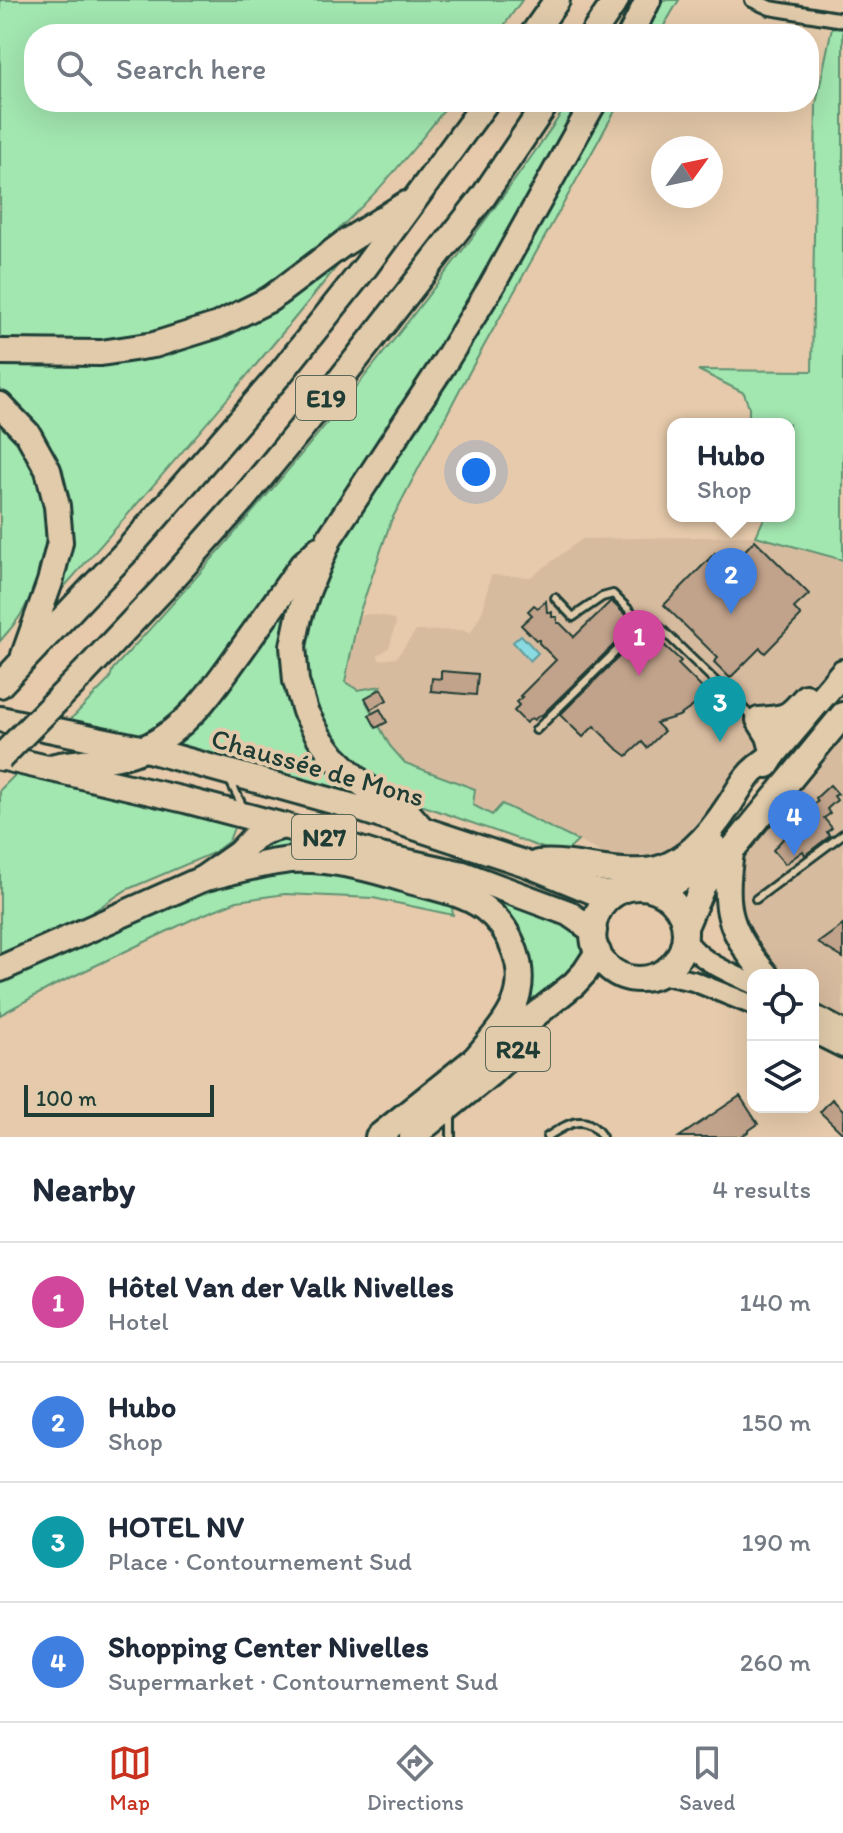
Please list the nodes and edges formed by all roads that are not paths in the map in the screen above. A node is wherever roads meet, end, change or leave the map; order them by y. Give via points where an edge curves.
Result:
1 (557, 0) edge
2 (616, 0) edge
3 (648, 0) edge
4 (752, 0) edge
5 (843, 20) edge
6 (540, 24) edge
7 (600, 24) edge
8 (636, 24) edge
9 (479, 112) edge
10 (540, 112) edge
11 (588, 112) edge
12 (417, 197) junction
13 (0, 352) edge
14 (0, 405) edge
15 (330, 537) junction
16 (555, 598) dead end
17 (643, 624) junction
18 (21, 664) junction
19 (843, 669) edge
20 (0, 685) edge
21 (843, 715) edge
22 (0, 719) edge
23 (759, 720) junction
24 (536, 730) dead end
25 (145, 749) junction
26 (774, 754) junction
27 (0, 758) edge
28 (45, 768) junction
29 (225, 770) junction
30 (248, 816) junction
31 (284, 826) junction
32 (422, 829) junction
33 (843, 834) edge
34 (731, 851) junction
35 (524, 863) junction
36 (202, 879) junction
37 (657, 890) junction
38 (613, 895) junction
39 (756, 899) dead end
40 (685, 933) junction
41 (596, 941) junction
42 (0, 969) edge
43 (761, 969) edge
44 (617, 973) junction
45 (660, 974) junction
46 (747, 981) edge
47 (747, 1003) edge
48 (819, 1017) edge
49 (843, 1030) edge
50 (819, 1036) edge
51 (843, 1048) edge
52 (475, 1059) junction
53 (452, 1104) junction
54 (425, 1132) edge
55 (378, 1137) edge
56 (450, 1137) edge
57 (547, 1137) edge
58 (602, 1137) edge

1 - 6 highway
2 - 7 highway
3 - 8 highway
4 - 5 street
9 - 12 highway, E19
10 - 27 highway, E19, bridge via 483,197 233,510
11 - 15 highway via 491,287
12 - 13 highway via 270,299 218,325 154,345 101,353
12 - 18 highway, E19 via 260,397
14 - 18 highway via 28,434 48,470 60,542
15 - 25 highway via 302,565 196,711
15 - 32 highway via 303,604 293,646 305,711 334,757
16 - 17 lane via 573,617 613,594
17 - 23 lane via 650,618
17 - 24 lane
18 - 20 highway, E19
19 - 23 highway via 817,686 790,715
19 - 26 highway
21 - 34 highway
22 - 25 highway, Chaussée de Mons / N27
23 - 26 highway
25 - 28 highway
25 - 29 highway, Chaussée de Mons / N27
26 - 35 highway via 750,774 696,847 674,862 647,872
26 - 37 highway via 696,866
27 - 28 highway, N27
28 - 30 highway, N27
29 - 30 lane
29 - 32 highway, Chaussée de Mons / N27
30 - 31 highway, N27
31 - 36 highway via 254,837
31 - 41 highway, N27 via 487,882 568,913
32 - 35 highway, Chaussée de Mons / N27
33 - 39 lane
34 - 40 highway via 703,885
34 - 43 highway via 726,897 731,919
35 - 38 highway, Chaussée de Mons / N27
36 - 42 highway
36 - 52 highway via 268,863 328,862 363,867 483,907 513,945 519,989 514,1005
37 - 38 highway via 634,887
37 - 40 highway via 680,911
38 - 41 highway, R24 via 596,917
40 - 45 highway via 679,956
40 - 46 main road via 704,960
41 - 44 highway via 606,964
41 - 52 highway, R24 via 585,972 574,984
44 - 45 highway via 640,979
44 - 53 highway, R24 via 594,984
45 - 47 main road
48 - 49 main road
50 - 51 main road
52 - 55 highway, R24
53 - 54 highway, R24
53 - 56 lane
54 - 56 lane
57 - 58 lane via 570,1122 589,1124

